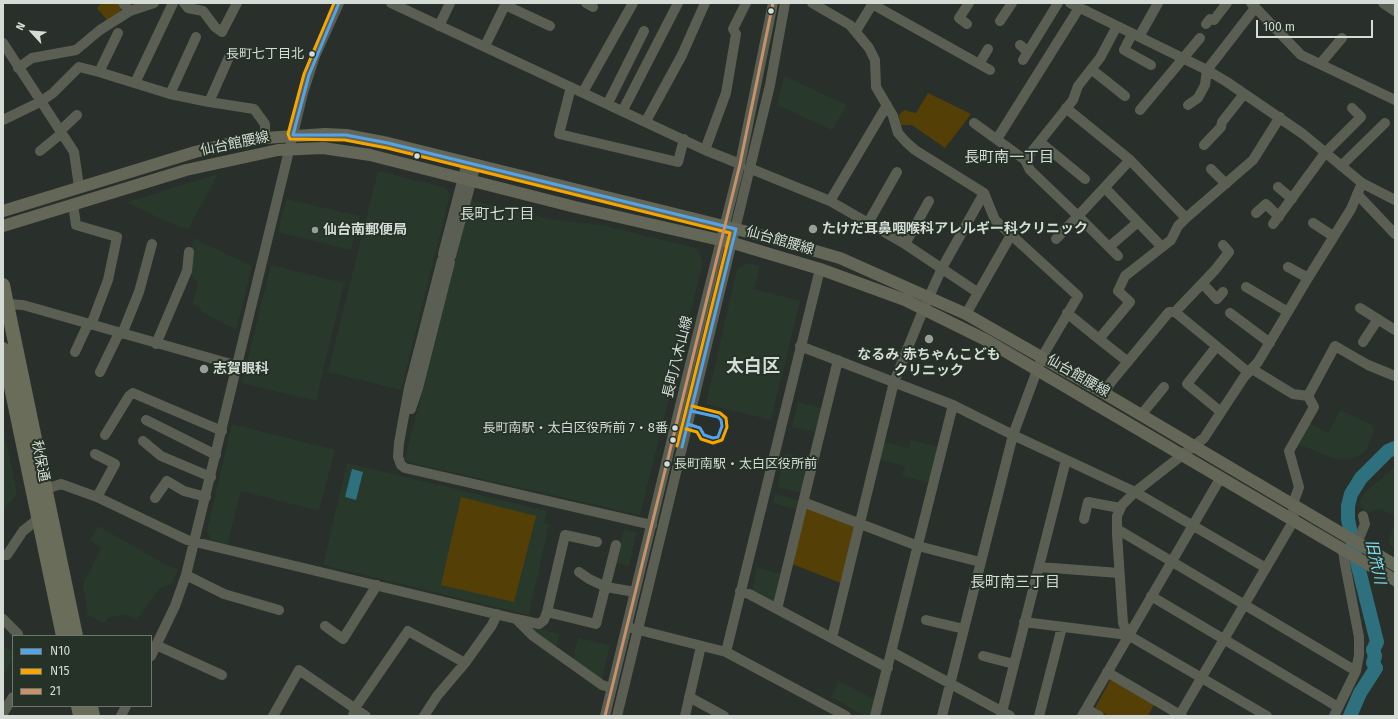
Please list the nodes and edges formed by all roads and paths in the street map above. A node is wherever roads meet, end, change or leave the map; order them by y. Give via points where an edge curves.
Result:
1 (154, 3) edge
2 (173, 3) edge
3 (184, 3) edge
4 (237, 3) edge
5 (339, 3) edge
6 (450, 3) edge
7 (633, 3) edge
8 (678, 3) edge
9 (705, 3) edge
10 (746, 3) edge
11 (772, 3) edge
12 (784, 3) edge
13 (812, 3) edge
14 (969, 3) edge
15 (1012, 3) edge
16 (1058, 3) edge
17 (1070, 3) edge
18 (1158, 3) edge
19 (1227, 3) edge
20 (1383, 3) edge
21 (395, 4) edge
22 (505, 4) edge
23 (872, 4) edge
24 (1253, 6) edge
25 (127, 7) edge
26 (1079, 8) junction
27 (1395, 11) edge
28 (1000, 21) dead end
29 (967, 24) dead end
30 (1206, 24) dead end
31 (439, 26) junction
32 (550, 26) dead end
33 (1117, 26) junction
34 (856, 31) junction
35 (644, 32) dead end
36 (118, 33) dead end
37 (1136, 35) junction
38 (196, 37) dead end
39 (1200, 38) dead end
40 (1342, 38) dead end
41 (3, 43) edge
42 (1020, 45) dead end
43 (485, 46) junction
44 (988, 49) dead end
45 (764, 50) junction
46 (776, 52) junction
47 (229, 57) dead end
48 (1183, 58) junction
49 (979, 64) junction
50 (1320, 64) junction
51 (1151, 65) dead end
52 (18, 68) junction
53 (1091, 69) junction
54 (990, 70) dead end
55 (1207, 70) junction
56 (99, 72) junction
57 (135, 83) junction
58 (571, 87) junction
59 (583, 92) junction
60 (170, 94) junction
61 (1244, 94) junction
62 (1126, 96) dead end
63 (1395, 100) edge
64 (40, 102) junction
65 (209, 102) junction
66 (608, 103) junction
67 (887, 105) junction
68 (1188, 105) dead end
69 (1066, 108) junction
70 (1352, 108) dead end
71 (622, 110) junction
72 (1140, 110) dead end
73 (77, 115) dead end
74 (1280, 117) junction
75 (3, 120) edge
76 (646, 121) junction
77 (974, 123) dead end
78 (1385, 123) dead end
79 (61, 132) junction
80 (293, 135) junction
81 (265, 138) junction
82 (684, 139) junction
83 (997, 139) junction
84 (1040, 142) junction
85 (1204, 145) dead end
86 (290, 149) junction
87 (705, 150) junction
88 (40, 151) dead end
89 (1326, 153) junction
90 (1025, 160) junction
91 (1130, 160) junction
92 (471, 163) junction
93 (745, 166) junction
94 (1341, 166) junction
95 (1211, 169) dead end
96 (897, 172) dead end
97 (1085, 179) dead end
98 (466, 180) junction
99 (1362, 183) junction
100 (1226, 184) junction
101 (79, 187) junction
102 (1105, 188) junction
103 (1278, 188) dead end
104 (984, 193) junction
105 (1357, 194) junction
106 (1292, 199) junction
107 (1395, 200) edge
108 (830, 201) junction
109 (929, 201) dead end
110 (73, 204) junction
111 (3, 211) edge
112 (1256, 213) dead end
113 (1078, 216) junction
114 (1186, 218) junction
115 (1138, 222) junction
116 (868, 223) junction
117 (1313, 223) dead end
118 (3, 226) edge
119 (730, 227) junction
120 (1395, 234) edge
121 (1011, 235) junction
122 (1334, 236) junction
123 (1056, 239) dead end
124 (727, 242) junction
125 (152, 244) dead end
126 (905, 244) junction
127 (1222, 245) dead end
128 (1109, 247) junction
129 (1162, 247) junction
130 (189, 252) dead end
131 (1118, 256) dead end
132 (1288, 267) dead end
133 (942, 268) junction
134 (820, 269) junction
135 (1308, 278) junction
136 (1203, 284) junction
137 (3, 285) edge
138 (1246, 287) dead end
139 (977, 292) junction
140 (1223, 292) dead end
141 (929, 296) junction
142 (8, 304) junction
143 (924, 308) junction
144 (1360, 308) dead end
145 (1175, 312) junction
146 (1288, 312) junction
147 (1067, 313) junction
148 (1230, 313) dead end
149 (966, 314) junction
150 (1378, 319) junction
151 (89, 325) junction
152 (1395, 330) edge
153 (121, 334) junction
154 (1099, 339) junction
155 (1363, 342) dead end
156 (1270, 343) junction
157 (156, 344) junction
158 (800, 346) junction
159 (1216, 347) junction
160 (3, 349) edge
161 (75, 352) dead end
162 (1042, 357) junction
163 (838, 360) junction
164 (1128, 362) junction
165 (238, 366) junction
166 (1037, 370) junction
167 (1250, 371) junction
168 (100, 372) dead end
169 (1395, 376) edge
170 (894, 382) junction
171 (1164, 387) dead end
172 (1104, 393) junction
173 (1308, 396) junction
174 (953, 405) junction
175 (1221, 412) junction
176 (1141, 415) junction
177 (146, 420) dead end
178 (222, 431) junction
179 (105, 435) dead end
180 (1013, 435) junction
181 (144, 441) dead end
182 (1192, 446) junction
183 (95, 454) dead end
184 (1181, 454) junction
185 (216, 455) junction
186 (1066, 460) junction
187 (211, 477) junction
188 (1221, 477) junction
189 (39, 491) junction
190 (1135, 492) junction
191 (97, 497) junction
192 (206, 497) junction
193 (156, 498) dead end
194 (803, 502) junction
195 (1293, 504) junction
196 (1120, 508) junction
197 (1363, 516) dead end
198 (38, 519) junction
199 (1084, 519) dead end
200 (1294, 520) junction
201 (859, 524) junction
202 (1192, 524) junction
203 (652, 525) junction
204 (1117, 529) junction
205 (195, 542) junction
206 (597, 542) dead end
207 (1360, 544) junction
208 (616, 545) dead end
209 (918, 546) junction
210 (1345, 551) junction
211 (3, 555) edge
212 (1171, 561) junction
213 (980, 562) junction
214 (1395, 565) edge
215 (1039, 567) junction
216 (1266, 568) junction
217 (578, 572) dead end
218 (1119, 573) junction
219 (186, 575) junction
220 (1395, 580) edge
221 (377, 585) junction
222 (606, 587) junction
223 (740, 591) junction
224 (635, 592) junction
225 (1151, 596) junction
226 (1245, 604) junction
227 (777, 609) junction
228 (279, 610) dead end
229 (547, 612) junction
230 (497, 614) junction
231 (516, 618) junction
232 (3, 619) edge
233 (926, 620) dead end
234 (1024, 622) junction
235 (324, 626) dead end
236 (1062, 627) junction
237 (627, 628) junction
238 (964, 629) junction
239 (638, 630) junction
240 (18, 634) dead end
241 (63, 635) edge
242 (76, 635) edge
243 (1128, 635) junction
244 (832, 638) junction
245 (1224, 640) junction
246 (156, 645) junction
247 (700, 646) junction
248 (726, 652) junction
249 (892, 652) junction
250 (152, 654) edge
251 (983, 656) dead end
252 (465, 663) junction
253 (1014, 664) junction
254 (888, 668) junction
255 (1356, 671) junction
256 (1107, 672) junction
257 (222, 675) dead end
258 (1202, 677) junction
259 (951, 684) junction
260 (612, 688) junction
261 (689, 697) junction
262 (12, 699) edge
263 (126, 707) edge
264 (1336, 711) edge
265 (354, 712) edge
266 (1084, 712) edge
267 (3, 714) edge
268 (1004, 714) edge
269 (1180, 715) edge
270 (121, 716) edge
271 (273, 716) edge
272 (366, 716) edge
273 (424, 716) edge
274 (605, 716) edge
275 (616, 716) edge
276 (685, 716) edge
277 (724, 716) edge
278 (846, 716) edge
279 (875, 716) edge
280 (942, 716) edge
281 (1039, 716) edge
282 (1099, 716) edge
283 (1267, 716) edge

1 - 25 street
2 - 57 street
3 - 4 street via 188,8 203,11 215,28 222,32
5 - 80 street via 309,74
6 - 31 street
7 - 59 street
8 - 71 street
9 - 76 street via 682,55
10 - 87 street via 733,30 736,34 726,93
11 - 45 street
12 - 46 street
13 - 34 street via 841,19
14 - 29 street via 959,18
15 - 28 street
16 - 42 street via 1026,56
17 - 26 street
18 - 37 street
19 - 30 street via 1214,20 1210,19
20 - 27 street
21 - 31 street
22 - 32 street
22 - 43 street
23 - 34 street
23 - 49 street
24 - 50 street via 1301,55
24 - 55 street
25 - 52 street via 76,50 32,58
26 - 33 street
26 - 83 street
31 - 43 street
33 - 37 street
33 - 53 street
34 - 67 street via 872,54 875,68 874,83
35 - 66 street
36 - 56 street
37 - 48 street
37 - 51 street via 1124,50
38 - 60 street
39 - 48 street
40 - 50 street
41 - 52 street
43 - 58 street
44 - 49 street
45 - 46 street
45 - 93 street
46 - 93 street via 770,85
47 - 65 street
48 - 55 street
48 - 72 street
49 - 54 street
50 - 63 street
52 - 64 street
53 - 62 street
53 - 69 street
55 - 61 street
55 - 68 street via 1203,92
56 - 57 street
56 - 64 street via 79,67
57 - 60 street
58 - 59 street
58 - 82 street via 559,134 678,162
59 - 66 street
60 - 65 street
61 - 74 street
61 - 85 street
64 - 75 street
64 - 79 street
65 - 81 street via 254,109 265,124
66 - 71 street
67 - 104 street via 901,137 915,150
67 - 108 street
69 - 84 street
69 - 91 street
70 - 89 street via 1361,117
71 - 76 street
73 - 79 street
74 - 89 street
74 - 100 street via 1253,160
76 - 82 street
77 - 83 street
78 - 94 street
79 - 88 street
79 - 101 street via 74,152
80 - 81 main road, 仙台館腰線
80 - 86 street
80 - 92 main road, 仙台館腰線 via 346,135
81 - 101 main road, 仙台館腰線 via 195,152
82 - 87 street
83 - 90 street
84 - 90 street
84 - 97 street
86 - 98 main road, 仙台館腰線 via 344,150
86 - 110 main road, 仙台館腰線 via 186,170
86 - 165 street
87 - 93 street
89 - 94 street
89 - 106 street
90 - 113 street via 1030,170
91 - 102 street
91 - 114 street
92 - 98 street
92 - 119 main road, 仙台館腰線
93 - 108 street
93 - 119 street
94 - 99 street
95 - 100 street
96 - 116 street
98 - 124 main road, 仙台館腰線
98 - 203 street via 447,258 409,388 399,443 399,462 405,468
99 - 105 street
99 - 107 street
100 - 114 street
101 - 111 main road, 仙台館腰線
102 - 113 street
102 - 115 street
103 - 106 street
104 - 121 street via 995,220
104 - 133 street
105 - 120 street
105 - 122 street
106 - 112 street via 1276,220 1266,204
108 - 116 street
109 - 126 street
110 - 118 main road, 仙台館腰線
110 - 151 street via 76,225 117,237 108,280
113 - 123 street
113 - 128 street
114 - 129 street via 1178,226 1171,240
115 - 128 street
115 - 129 street
116 - 126 street
117 - 122 street
119 - 124 street
119 - 141 main road, 仙台館腰線 via 840,258
121 - 139 street
121 - 147 street via 1078,296
122 - 135 street
124 - 134 main road, 仙台館腰線
124 - 203 street, 長町八木山線
124 - 239 street
125 - 153 street via 139,292
126 - 133 street
127 - 136 street via 1229,252
128 - 131 street
129 - 154 street via 1125,276 1118,291 1130,302
130 - 157 street via 187,271
132 - 135 street
133 - 139 street
133 - 141 street
134 - 143 main road, 仙台館腰線
134 - 158 street
135 - 146 street
136 - 140 street via 1217,299
136 - 145 street
137 - 142 highway, 秋保通
138 - 146 street
139 - 149 street
141 - 143 street
141 - 149 main road, 仙台館腰線
142 - 151 street
142 - 189 highway, 秋保通
143 - 166 main road, 仙台館腰線
143 - 170 street
144 - 150 street
145 - 159 street
145 - 164 street via 1169,312
146 - 156 street
147 - 154 street
147 - 162 street
148 - 156 street
149 - 162 main road, 仙台館腰線
150 - 152 street
150 - 155 street
151 - 153 street
151 - 161 street
153 - 157 street
153 - 168 street
154 - 164 street
156 - 167 street
157 - 165 street
158 - 163 street
158 - 223 street
159 - 167 street
159 - 175 street via 1187,384
160 - 189 highway, 秋保通
162 - 166 street
162 - 172 main road, 仙台館腰線
163 - 170 street
163 - 194 street
164 - 172 street
165 - 178 street
166 - 180 street
166 - 184 main road, 仙台館腰線
167 - 173 street via 1293,394
167 - 175 street
169 - 173 street via 1368,365 1335,346
170 - 174 street
170 - 201 street
171 - 176 street
172 - 176 main road, 仙台館腰線
173 - 195 street via 1314,407 1289,451 1299,487
174 - 180 street
174 - 209 street
175 - 182 street via 1204,438
176 - 182 main road, 仙台館腰線
177 - 185 street
178 - 179 street via 133,393
178 - 185 street
180 - 186 street
180 - 213 street
181 - 187 street via 161,456
182 - 184 street
182 - 195 main road, 仙台館腰線
183 - 191 street via 116,464
184 - 188 main road, 仙台館腰線
184 - 190 street
185 - 187 street
186 - 190 street
186 - 215 street
187 - 192 street
188 - 200 main road, 仙台館腰線
188 - 202 street
189 - 191 street via 61,484
189 - 198 highway, 秋保通
189 - 242 highway, 秋保通
190 - 196 street
190 - 202 street
191 - 205 street
192 - 193 street via 184,491 167,482
192 - 205 street
194 - 201 street
194 - 227 street
195 - 200 street
195 - 207 main road, 仙台館腰線
196 - 199 street via 1088,502
196 - 204 street
197 - 207 street via 1365,524
198 - 211 street via 23,531 7,555
198 - 241 highway, 秋保通
200 - 210 main road, 仙台館腰線
200 - 216 street
201 - 209 street
201 - 244 street
202 - 212 street
202 - 216 street
203 - 224 street, 長町八木山線
204 - 212 street
204 - 218 street
205 - 219 street
205 - 221 street
206 - 229 street via 565,535
207 - 214 main road, 仙台館腰線
208 - 222 street
209 - 213 street
209 - 249 street
210 - 220 main road, 仙台館腰線
210 - 255 street via 1344,564 1359,637
212 - 225 street
212 - 226 street
213 - 238 street
215 - 218 street
215 - 234 street
216 - 226 street
217 - 222 street
218 - 243 street via 1123,623
219 - 228 street via 224,594
219 - 246 street via 175,606
221 - 230 street
221 - 235 street via 343,639
222 - 224 street
222 - 229 street via 596,624
223 - 227 street
223 - 248 street
224 - 237 street, 長町八木山線
225 - 243 street
225 - 245 street
226 - 245 street
226 - 255 street
227 - 244 street
229 - 231 street via 539,624
230 - 231 street
230 - 252 street
231 - 260 street via 533,636 602,685
232 - 240 street
233 - 238 street
234 - 236 street
234 - 253 street
236 - 243 street
236 - 281 street
237 - 239 street
237 - 260 street, 長町八木山線
238 - 259 street
239 - 247 street
239 - 275 street
243 - 256 street
243 - 258 street
244 - 254 street
245 - 258 street
245 - 264 street
246 - 250 street
246 - 257 street
247 - 248 street
247 - 261 street
248 - 278 street
249 - 254 street
249 - 259 street
251 - 253 street
252 - 265 street via 408,631
252 - 273 street
253 - 268 street
254 - 279 street
255 - 264 street
256 - 266 street
256 - 269 street
258 - 269 street
258 - 283 street
259 - 268 street
259 - 280 street
260 - 274 street, 長町八木山線
261 - 276 street
261 - 277 street
262 - 267 street
263 - 270 street
265 - 271 street via 298,670
265 - 272 street
266 - 282 street

